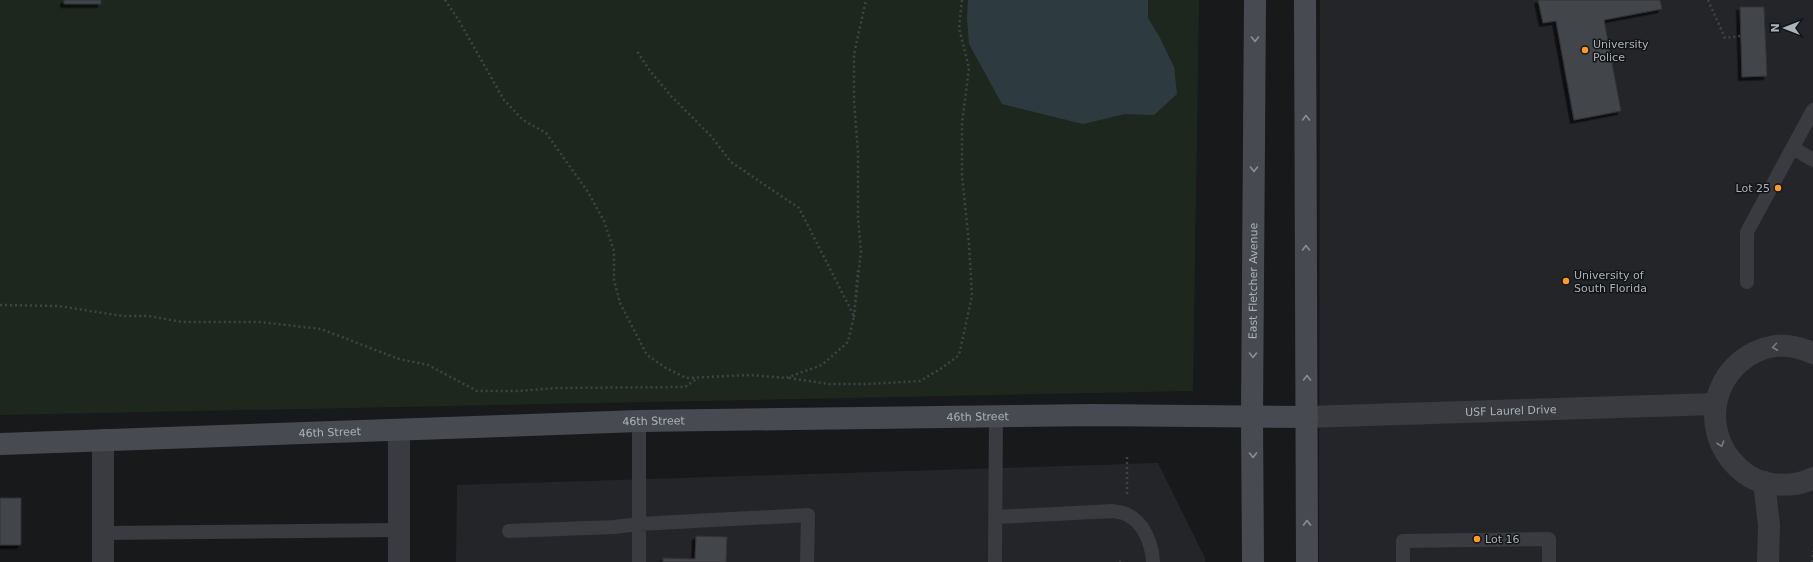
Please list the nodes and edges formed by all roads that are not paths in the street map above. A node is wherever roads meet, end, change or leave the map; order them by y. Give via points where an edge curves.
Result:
1 (1255, 0) edge
2 (1305, 0) edge
3 (1813, 110) edge
4 (1793, 148) junction
5 (1813, 160) edge
6 (1747, 282) dead end
7 (1813, 353) edge
8 (1715, 404) junction
9 (996, 416) junction
10 (1252, 416) junction
11 (1307, 417) junction
12 (639, 421) junction
13 (399, 430) junction
14 (103, 440) junction
15 (0, 444) edge
16 (1813, 478) edge
17 (1764, 482) junction
18 (996, 517) junction
19 (639, 524) junction
20 (399, 530) junction
21 (509, 531) dead end
22 (103, 533) junction
23 (103, 562) edge
24 (399, 562) edge
25 (639, 562) edge
26 (807, 562) edge
27 (995, 562) edge
28 (1153, 562) edge
29 (1253, 562) edge
30 (1307, 562) edge
31 (1403, 562) edge
32 (1549, 562) edge
33 (1768, 562) edge

1 -> 10 street, East Fletcher Avenue
11 -> 2 street
3 - 4 lane
4 - 5 lane
4 - 6 lane via 1747,232
7 -> 8 street via 1798,347 1775,346 1754,352 1736,365 1722,382
8 - 11 street, USF Laurel Drive
8 -> 17 street via 1715,428 1723,450 1738,469
9 - 10 street, 46th Street
9 - 12 street, 46th Street
9 - 18 lane
10 - 11 street, 46th Street
10 -> 29 street, East Fletcher Avenue
30 -> 11 street
12 - 13 street, 46th Street
12 - 19 lane
13 - 14 street, 46th Street
13 - 20 street
14 - 15 street, 46th Street
14 - 22 street
16 - 17 street via 1782,486
17 - 33 street via 1769,525
18 - 27 lane
18 - 28 lane via 1113,511 1126,514 1148,536
19 - 21 lane
19 - 25 lane
19 - 26 lane via 808,515
20 - 22 lane
20 - 24 street
22 - 23 street
31 - 32 lane via 1403,541 1549,539

